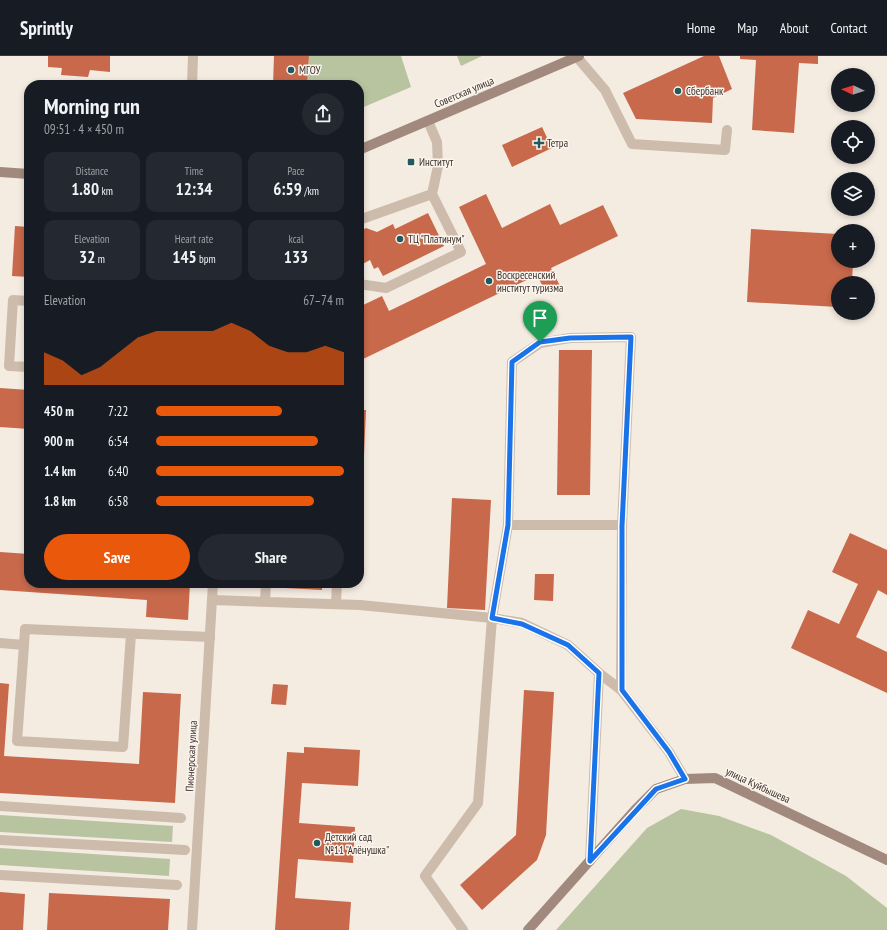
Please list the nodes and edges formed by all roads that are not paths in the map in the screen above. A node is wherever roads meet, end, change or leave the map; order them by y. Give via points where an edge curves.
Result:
1 (192, 56) edge
2 (577, 56) edge
3 (192, 80) edge
4 (428, 121) junction
5 (726, 130) dead end
6 (364, 148) edge
7 (0, 172) edge
8 (24, 174) edge
9 (432, 194) junction
10 (364, 218) edge
11 (364, 285) edge
12 (24, 301) edge
13 (24, 367) edge
14 (508, 525) junction
15 (622, 526) junction
16 (213, 588) edge
17 (266, 588) edge
18 (337, 588) edge
19 (212, 600) junction
20 (265, 602) junction
21 (336, 604) junction
22 (492, 618) junction
23 (131, 634) junction
24 (210, 637) junction
25 (0, 644) edge
26 (24, 645) junction
27 (599, 673) junction
28 (622, 690) junction
29 (685, 779) junction
30 (0, 806) edge
31 (181, 818) dead end
32 (0, 840) edge
33 (185, 850) dead end
34 (887, 860) edge
35 (590, 861) junction
36 (0, 875) edge
37 (177, 885) dead end
38 (192, 930) edge
39 (463, 930) edge
40 (528, 930) edge

1 - 3 street
2 - 4 street, Советская улица
2 - 5 street via 605,90 632,144 725,150
4 - 6 street, Советская улица
4 - 9 street via 437,142 438,166
7 - 8 street
9 - 10 street
9 - 11 street via 461,252 386,288
12 - 13 street via 13,300 9,366
14 - 15 street
14 - 15 street via 512,362 540,342 570,338 631,337
14 - 22 street
15 - 28 street
16 - 19 street, Пионерская улица
17 - 20 street
18 - 21 street
19 - 20 street
19 - 24 street, Пионерская улица
20 - 21 street
21 - 22 street
22 - 27 street via 522,624 568,645
22 - 39 street via 478,803 425,876
23 - 24 street
23 - 26 street via 25,629
23 - 26 street via 123,747 17,741
24 - 38 street, Пионерская улица
25 - 26 street
27 - 28 street
27 - 35 street
28 - 29 street via 669,752
29 - 34 street, улица Куйбышева via 714,778
29 - 35 street, улица Куйбышева via 656,789
30 - 31 street
32 - 33 street
35 - 40 street, улица Куйбышева
36 - 37 street

